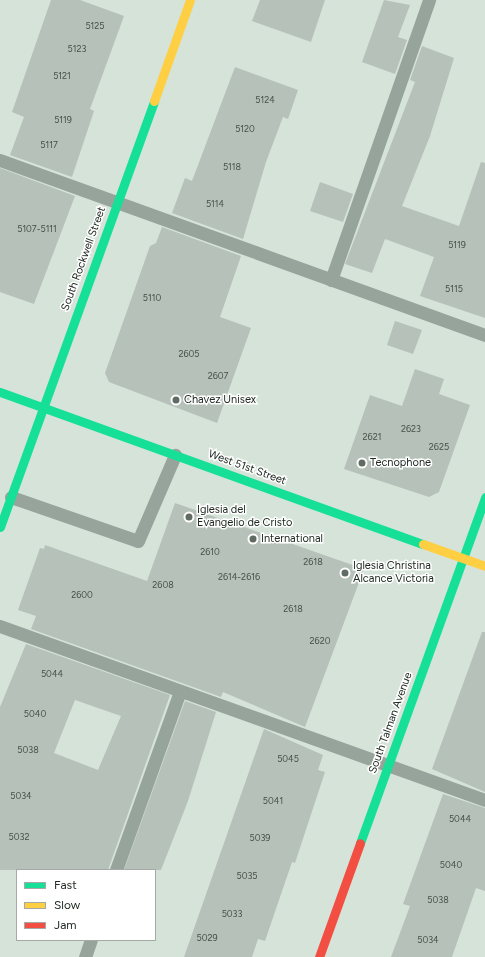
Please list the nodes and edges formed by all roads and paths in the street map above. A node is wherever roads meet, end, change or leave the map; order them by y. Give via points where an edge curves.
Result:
1 (190, 0) edge
2 (429, 0) edge
3 (0, 160) edge
4 (117, 203) junction
5 (331, 280) junction
6 (485, 335) edge
7 (0, 392) edge
8 (43, 408) junction
9 (175, 455) junction
10 (11, 497) junction
11 (485, 497) edge
12 (0, 527) edge
13 (463, 558) junction
14 (485, 566) edge
15 (0, 626) edge
16 (180, 691) junction
17 (388, 766) junction
18 (485, 800) edge
19 (116, 869) edge
20 (91, 941) edge
21 (84, 957) edge
22 (319, 957) edge

1 - 4 street, South Rockwell Street
2 - 5 lane
3 - 4 lane
4 - 5 lane
4 - 8 street, South Rockwell Street
5 - 6 lane
7 - 8 street, West 51st Street
8 - 9 street, West 51st Street
8 - 10 street, South Rockwell Street
9 - 10 lane via 138,541
9 - 13 street, West 51st Street
10 - 12 street, South Rockwell Street
11 - 13 street, South Talman Avenue
13 - 14 street, West 51st Street
13 - 17 street, South Talman Avenue
15 - 16 lane
16 - 17 lane
16 - 19 lane
17 - 18 lane
17 - 22 street, South Talman Avenue
20 - 21 lane

